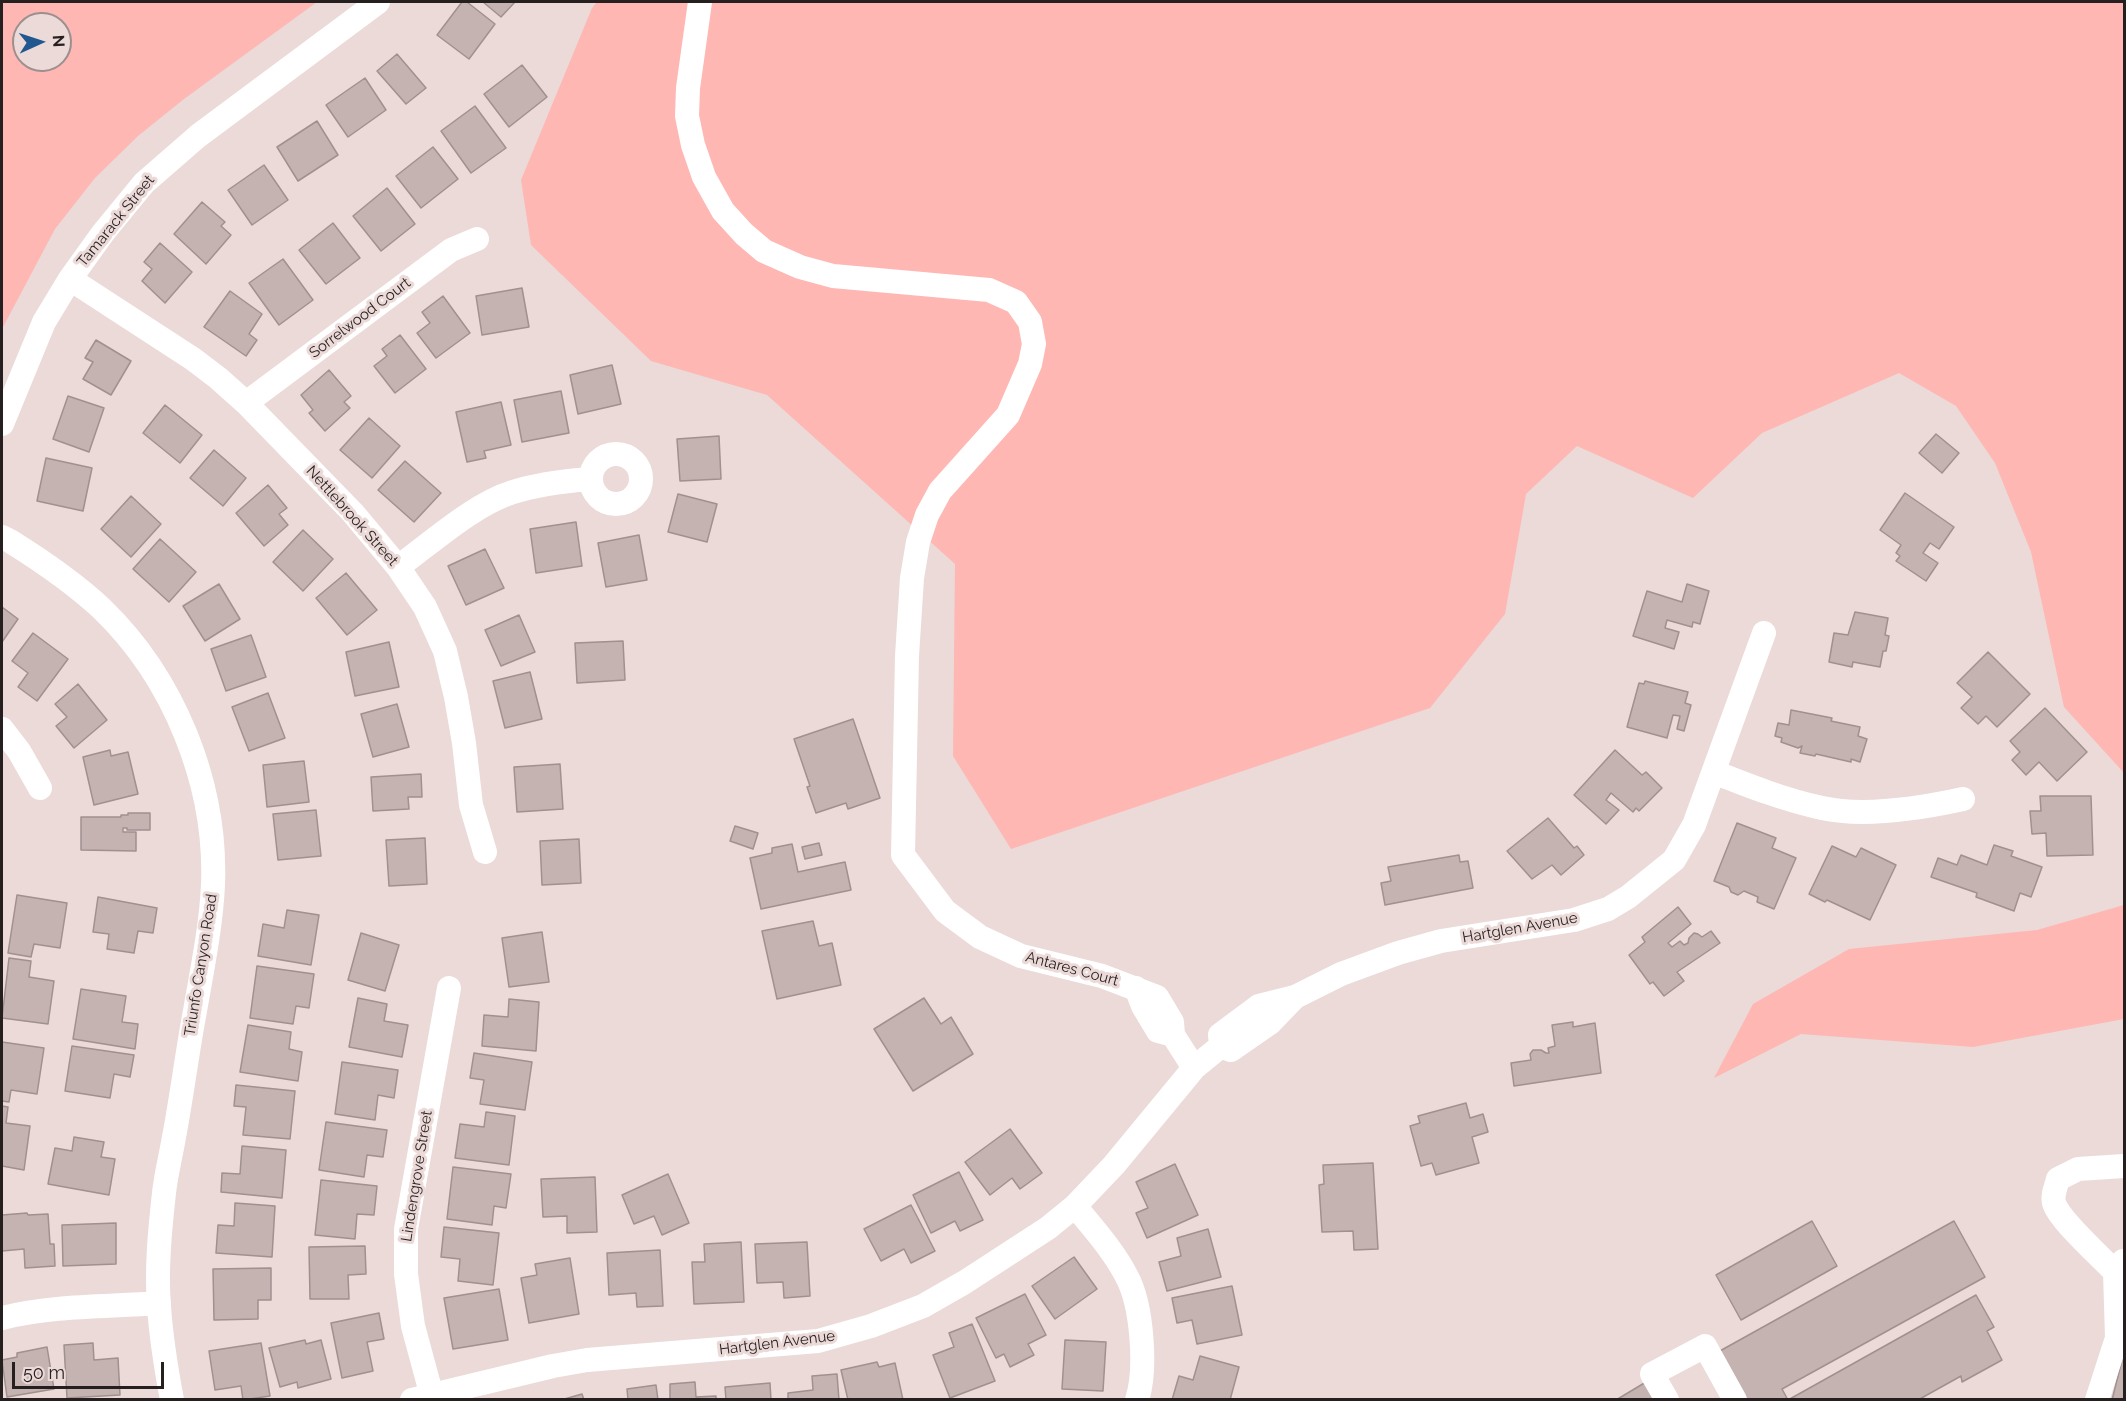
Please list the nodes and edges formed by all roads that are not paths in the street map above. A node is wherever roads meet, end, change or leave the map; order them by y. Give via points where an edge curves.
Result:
1 (378, 2) edge
2 (700, 2) edge
3 (477, 239) dead end
4 (70, 279) junction
5 (246, 403) junction
6 (2, 424) edge
7 (590, 479) dead end
8 (2, 537) edge
9 (398, 567) junction
10 (1764, 633) dead end
11 (2, 729) edge
12 (1714, 772) junction
13 (40, 788) dead end
14 (1963, 799) dead end
15 (484, 852) dead end
16 (449, 988) dead end
17 (1194, 1068) junction
18 (2124, 1166) edge
19 (1075, 1206) junction
20 (2120, 1266) edge
21 (159, 1303) junction
22 (2, 1318) edge
23 (425, 1398) edge
24 (172, 1400) edge
25 (1137, 1400) edge
26 (1667, 1400) edge
27 (1735, 1400) edge
28 (2097, 1400) edge

1 - 4 street, Tamarack Street via 168,161 137,191
2 - 17 street, Antares Court via 687,116 704,177 723,211 744,234 764,251 832,276 989,290 1016,302 1030,321 1034,344 1030,364 1008,415 940,491 918,542 907,656 903,855 945,911 980,937 1021,956 1136,988 1158,1031 1173,1035
3 - 5 street, Sorrelwood Court via 451,250
4 - 5 street, Nettlebrook Street via 193,359
4 - 6 street, Tamarack Street via 44,322
5 - 9 street, Nettlebrook Street
7 - 9 street via 512,492 477,510
8 - 21 street, Triunfo Canyon Road via 63,576 101,608 133,644 167,695 192,750 203,788 210,826 213,886 164,1191
9 - 15 street, Nettlebrook Street via 425,607 445,651 464,743 471,806
10 - 12 street, Hartglen Avenue
11 - 13 street
12 - 14 street via 1832,810 1898,809
12 - 17 street, Hartglen Avenue via 1694,825 1674,860 1608,909 1574,920 1421,946 1341,974 1294,997 1270,1023 1232,1050 1221,1046
16 - 23 street, Lindengrove Street via 406,1229 406,1274
17 - 19 street, Hartglen Avenue
18 - 20 street via 2078,1169 2064,1174 2058,1179 2054,1194 2064,1219
19 - 23 street, Hartglen Avenue via 1048,1228 923,1306 847,1334 748,1348 587,1360
19 - 25 street via 1129,1280 1142,1343
20 - 28 street via 2117,1338
21 - 22 street via 72,1307
21 - 24 street, Triunfo Canyon Road
26 - 27 street via 1652,1374 1705,1346

